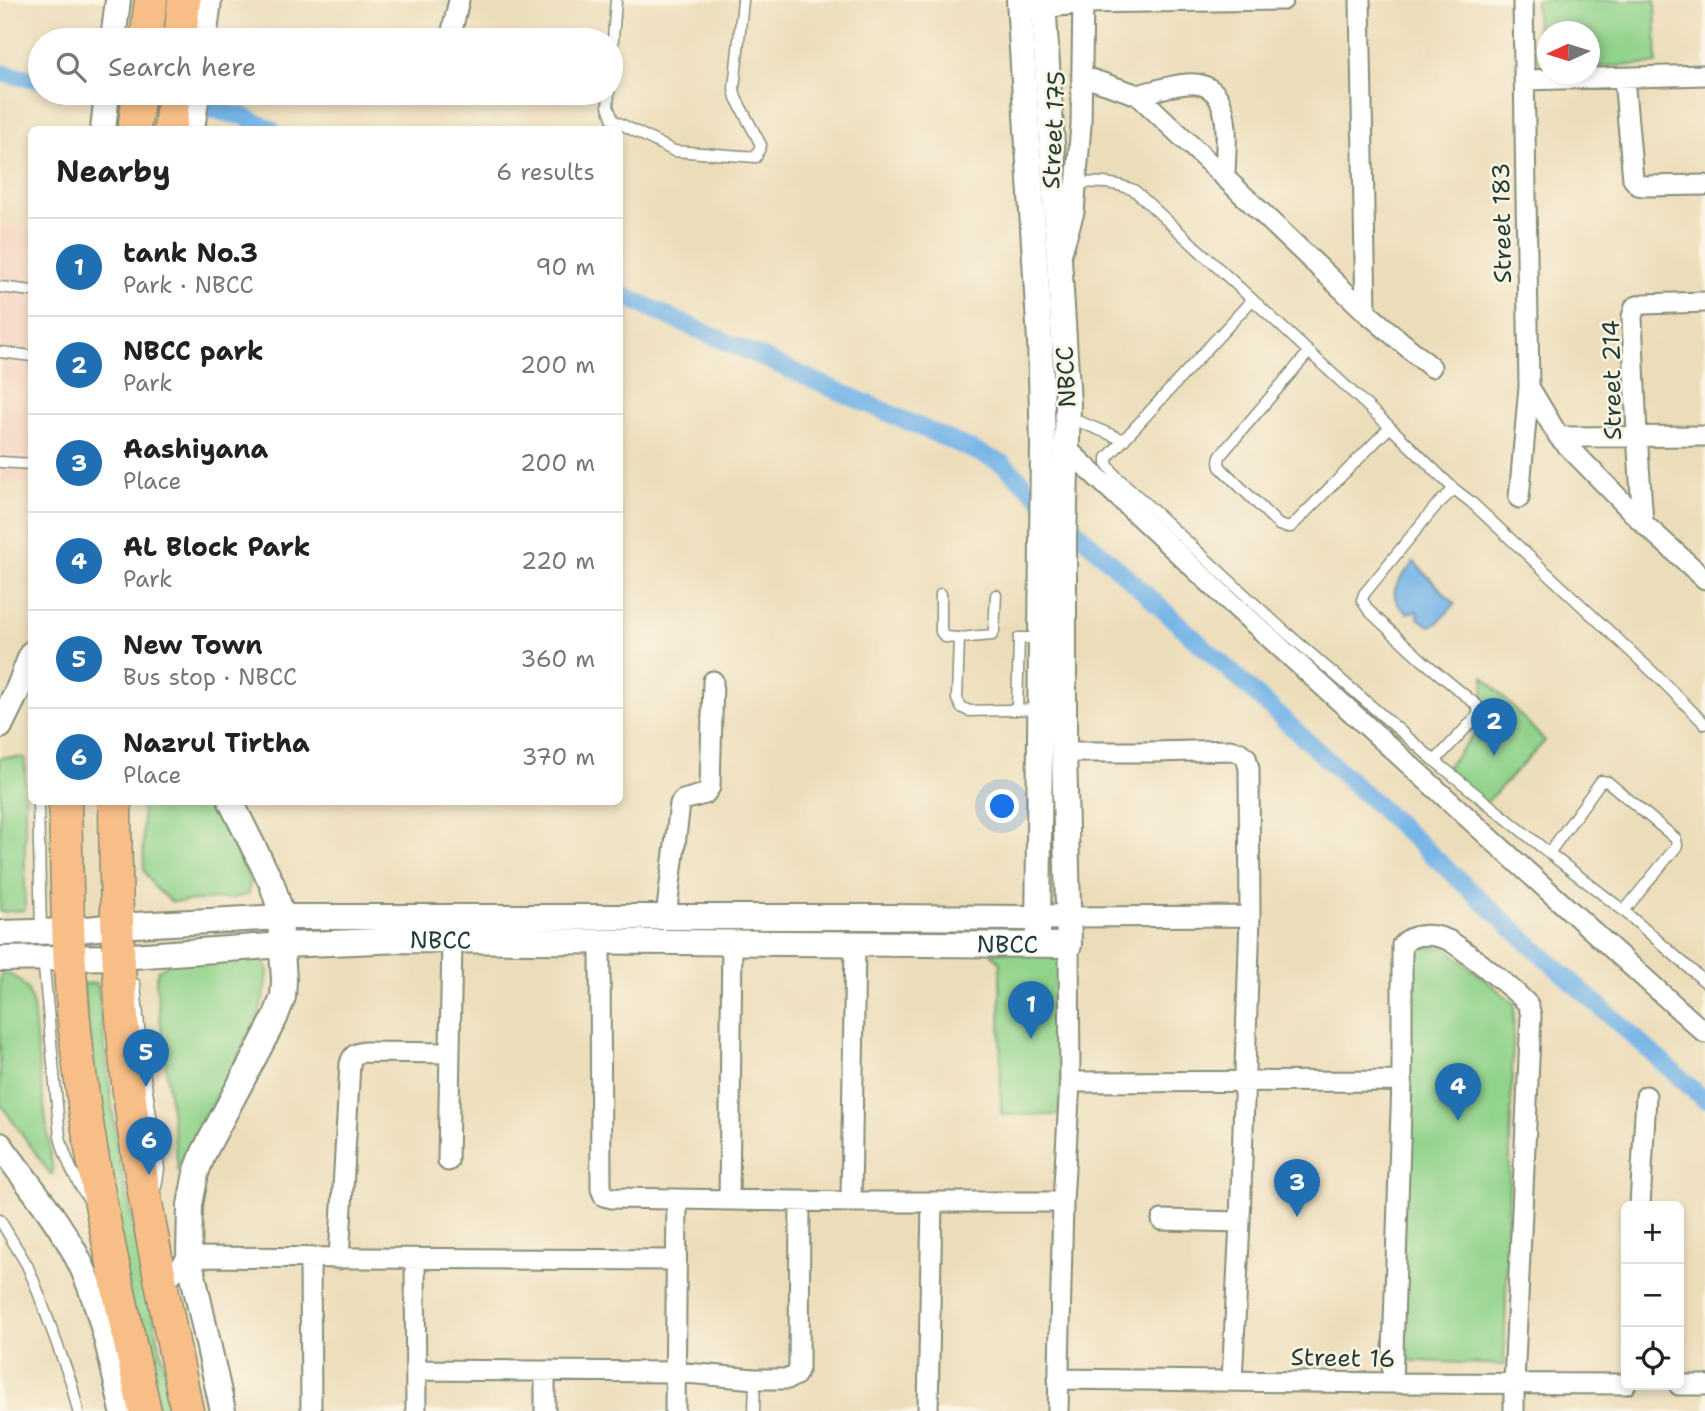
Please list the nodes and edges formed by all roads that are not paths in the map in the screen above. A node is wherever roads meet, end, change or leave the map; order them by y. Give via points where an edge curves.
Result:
1 (118, 0) edge
2 (151, 0) edge
3 (184, 0) edge
4 (209, 0) edge
5 (459, 0) edge
6 (616, 0) edge
7 (743, 0) edge
8 (1019, 0) edge
9 (1283, 0) edge
10 (1360, 0) edge
11 (1523, 0) edge
12 (1083, 1) edge
13 (1043, 4) edge
14 (114, 28) edge
15 (148, 28) edge
16 (181, 28) edge
17 (206, 28) edge
18 (453, 28) edge
19 (614, 28) edge
20 (1705, 75) edge
21 (1082, 76) junction
22 (1624, 78) junction
23 (1525, 80) junction
24 (1138, 95) junction
25 (106, 105) edge
26 (137, 105) edge
27 (173, 105) edge
28 (195, 105) edge
29 (608, 105) edge
30 (103, 126) edge
31 (135, 126) edge
32 (170, 126) edge
33 (193, 126) edge
34 (1225, 177) junction
35 (1077, 183) junction
36 (1705, 185) edge
37 (1059, 260) junction
38 (0, 290) edge
39 (28, 291) edge
40 (1252, 300) junction
41 (1705, 302) edge
42 (1366, 312) junction
43 (0, 352) edge
44 (1309, 352) junction
45 (28, 356) edge
46 (1431, 367) dead end
47 (1529, 387) junction
48 (1068, 417) junction
49 (1390, 427) junction
50 (1637, 435) junction
51 (1705, 436) edge
52 (1559, 437) junction
53 (1125, 440) junction
54 (1059, 451) junction
55 (0, 462) edge
56 (28, 464) edge
57 (1454, 489) junction
58 (1519, 498) dead end
59 (1643, 523) junction
60 (1053, 540) junction
61 (1705, 579) edge
62 (942, 594) dead end
63 (996, 596) dead end
64 (959, 638) junction
65 (28, 663) edge
66 (713, 681) dead end
67 (1029, 709) junction
68 (1705, 724) edge
69 (0, 726) edge
70 (1064, 752) junction
71 (1436, 761) junction
72 (37, 805) edge
73 (65, 805) edge
74 (115, 805) edge
75 (232, 805) edge
76 (1549, 853) junction
77 (1624, 911) junction
78 (1250, 916) junction
79 (281, 917) junction
80 (666, 917) junction
81 (1038, 917) junction
82 (1067, 917) junction
83 (0, 933) edge
84 (127, 937) junction
85 (452, 940) junction
86 (600, 942) junction
87 (732, 943) junction
88 (855, 944) junction
89 (55, 945) junction
90 (282, 945) junction
91 (1038, 945) junction
92 (1069, 945) junction
93 (0, 959) edge
94 (1705, 982) edge
95 (1705, 1033) edge
96 (450, 1053) junction
97 (1245, 1081) junction
98 (1402, 1081) junction
99 (1070, 1082) junction
100 (1646, 1096) dead end
101 (0, 1145) edge
102 (448, 1161) dead end
103 (677, 1199) junction
104 (729, 1200) junction
105 (800, 1201) junction
106 (1640, 1201) edge
107 (851, 1202) junction
108 (932, 1202) junction
109 (1063, 1202) junction
110 (0, 1220) edge
111 (1162, 1220) dead end
112 (1240, 1222) junction
113 (189, 1257) junction
114 (310, 1259) junction
115 (340, 1259) junction
116 (415, 1259) junction
117 (676, 1260) junction
118 (161, 1285) junction
119 (416, 1370) junction
120 (545, 1371) junction
121 (675, 1372) junction
122 (1058, 1378) junction
123 (755, 1379) junction
124 (1232, 1381) junction
125 (1392, 1383) junction
126 (1514, 1384) junction
127 (1621, 1384) edge
128 (1684, 1385) edge
129 (1705, 1385) edge
130 (78, 1411) edge
131 (123, 1411) edge
132 (145, 1411) edge
133 (187, 1411) edge
134 (223, 1411) edge
135 (311, 1411) edge
136 (416, 1411) edge
137 (545, 1411) edge
138 (675, 1411) edge
139 (754, 1411) edge
140 (928, 1411) edge
141 (1058, 1411) edge
142 (1514, 1411) edge

1 - 14 street
2 - 15 main road
3 - 16 main road
4 - 17 street
5 - 18 street
6 - 19 lane
7 - 29 lane via 734,89 761,145 756,157 674,151 612,120
8 - 13 street
8 - 54 street via 1039,328
9 - 12 street
10 - 42 street
11 - 23 street, Street 183
12 - 13 street
12 - 21 street, Street 175
13 - 37 street, NBCC
20 - 22 street
21 - 24 street
21 - 35 street, Street 175
22 - 23 street
22 - 36 street via 1633,179 1645,186
23 - 47 street, Street 183
24 - 34 street
24 - 34 street via 1188,83 1206,86 1219,96 1226,115
25 - 30 street
26 - 31 main road
27 - 32 main road
28 - 33 street
34 - 42 street
35 - 37 street, Street 175 via 1074,212
35 - 40 lane via 1111,183 1134,190
37 - 48 street, NBCC
38 - 39 lane
40 - 44 lane
40 - 53 lane
41 - 50 street, Street 214 via 1635,307
42 - 46 street
43 - 45 lane
44 - 49 lane
44 - 49 lane via 1220,456 1220,467 1279,525 1291,527
47 - 52 street
47 - 58 street, Street 183
48 - 53 lane
48 - 54 street, NBCC
49 - 57 lane
50 - 51 street
50 - 52 street
50 - 59 street, Street 214
52 - 59 street
53 - 71 lane via 1107,458 1116,476 1281,628
54 - 60 street, NBCC
54 - 95 street
55 - 56 lane
57 - 68 lane
57 - 71 lane via 1362,600 1413,652 1478,706 1478,715
59 - 61 street
60 - 67 street
60 - 70 street, NBCC
62 - 64 lane via 941,632
63 - 64 lane via 992,635
64 - 67 lane via 957,699 961,707 969,711
65 - 69 street
66 - 80 street via 710,787 705,794 680,804
67 - 81 street
70 - 78 street via 1230,750 1247,757
70 - 82 street, NBCC
71 - 76 lane
72 - 89 lane
73 - 89 main road
74 - 84 main road
75 - 79 street via 276,895
76 - 77 lane
76 - 77 lane via 1598,784 1608,782 1678,843
77 - 94 lane
78 - 82 street
78 - 97 street
79 - 80 street
79 - 84 street
79 - 90 street
80 - 81 street
81 - 82 street
81 - 91 street
82 - 92 street, NBCC
83 - 89 street
84 - 89 street, NBCC
84 - 90 street, NBCC
84 - 118 main road via 133,1127
85 - 86 street, NBCC
85 - 90 street, NBCC
85 - 96 street
86 - 87 street, NBCC
86 - 103 street via 601,1189 604,1196 612,1198
87 - 88 street, NBCC
87 - 104 street
88 - 91 street, NBCC
88 - 107 street
89 - 93 street, NBCC
89 - 132 main road via 78,1056 103,1221
90 - 113 street via 283,997 196,1173
91 - 92 street, NBCC
92 - 99 street
96 - 102 street
96 - 115 street via 357,1052 352,1056
97 - 98 street
97 - 99 street
97 - 112 street
98 - 125 street
98 - 126 street via 1402,945 1427,934 1449,940 1517,992 1531,1016
99 - 109 street
100 - 106 street
101 - 131 street via 75,1252 100,1318
103 - 104 street
103 - 117 street
104 - 105 street
105 - 107 street
105 - 123 street via 799,1368 788,1379
107 - 108 street
108 - 109 street
108 - 140 street
109 - 122 street
110 - 130 lane via 35,1283
111 - 112 street
112 - 124 street
113 - 114 street
113 - 118 street
113 - 134 street
114 - 115 street
114 - 135 street
115 - 116 street
116 - 117 street
116 - 119 street
117 - 121 street
118 - 133 main road
119 - 120 street
119 - 136 street
120 - 121 street
120 - 137 street
121 - 123 street
121 - 138 street
122 - 124 street, Street 16
122 - 141 street
123 - 139 lane
124 - 125 street, Street 16
125 - 126 street, Street 16
126 - 127 street, Street 16
126 - 142 street
128 - 129 street

